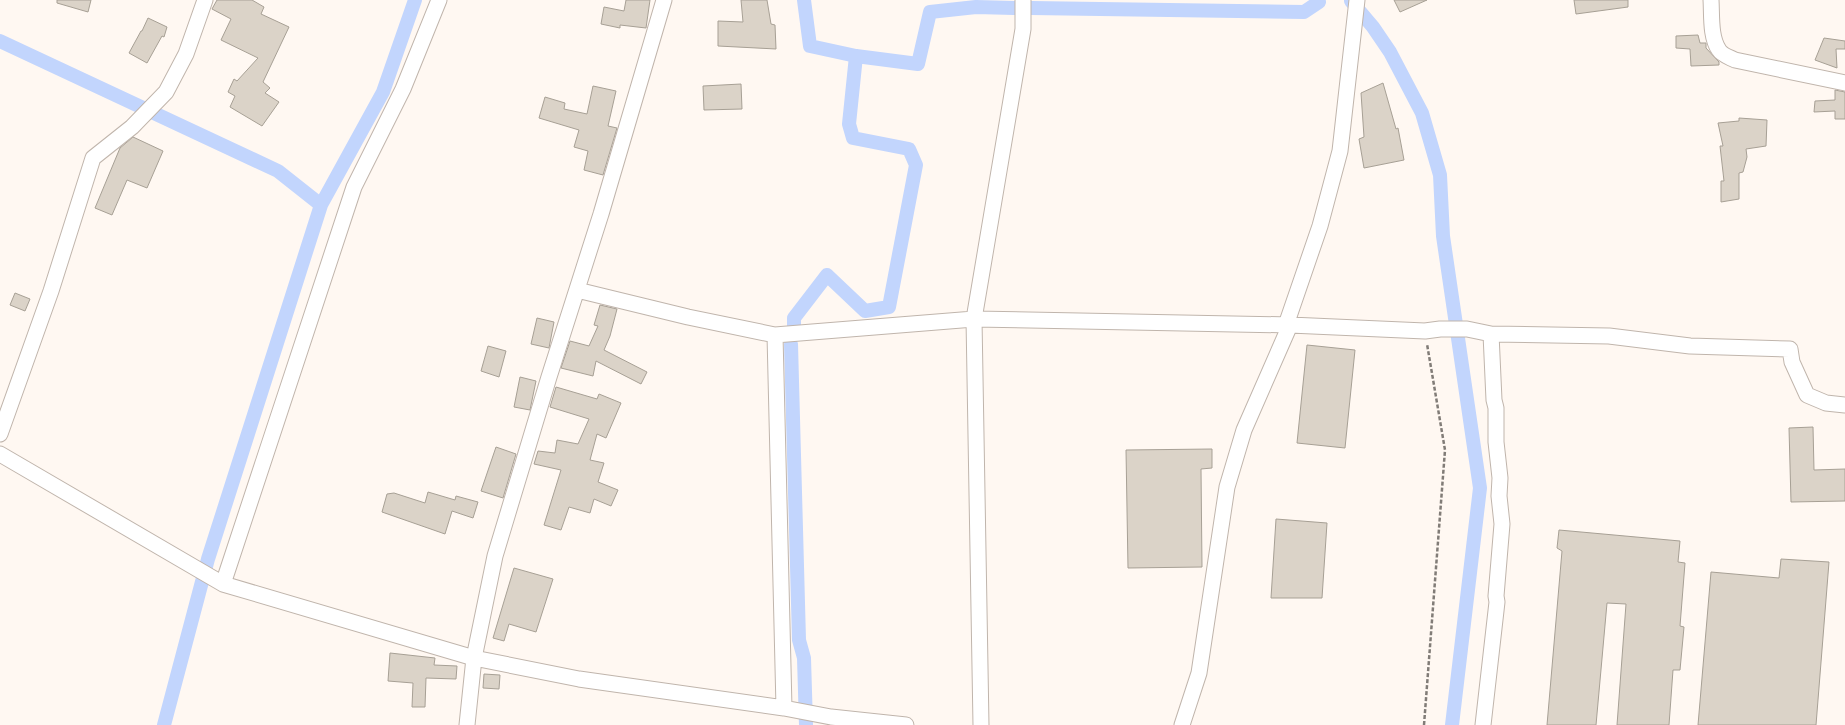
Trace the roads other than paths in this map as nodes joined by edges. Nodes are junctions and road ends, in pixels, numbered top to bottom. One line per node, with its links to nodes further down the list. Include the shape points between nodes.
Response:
1 (205, 0): 14 (street, via 186,54 166,92 132,127 93,158 51,291)
2 (438, 0): 16 (street, via 403,89 354,187)
3 (664, 0): 8 (street)
4 (1023, 0): 9 (street, via 1023,29)
5 (1357, 0): 10 (street, via 1340,151 1320,226)
6 (1711, 0): 7 (street, via 1715,40 1724,55 1735,60)
7 (1845, 83)
8 (577, 290): 12 (street); 17 (street, via 495,556)
9 (974, 319): 10 (street); 12 (street); 21 (street)
10 (1288, 325): 11 (street, via 1425,331 1467,329); 22 (street, via 1244,430 1227,487 1199,673)
11 (1491, 334): 13 (street, via 1609,336 1690,346 1790,349 1792,362 1807,395 1826,403); 23 (street, via 1502,524 1497,602)
12 (775, 335): 18 (street)
13 (1845, 405)
14 (0, 434)
15 (0, 454): 16 (street)
16 (219, 581): 17 (street)
17 (474, 658): 18 (street, via 579,679); 19 (street)
18 (790, 710): 20 (street)
19 (467, 725)
20 (906, 725)
21 (981, 725)
22 (1182, 725)
23 (1483, 725)

